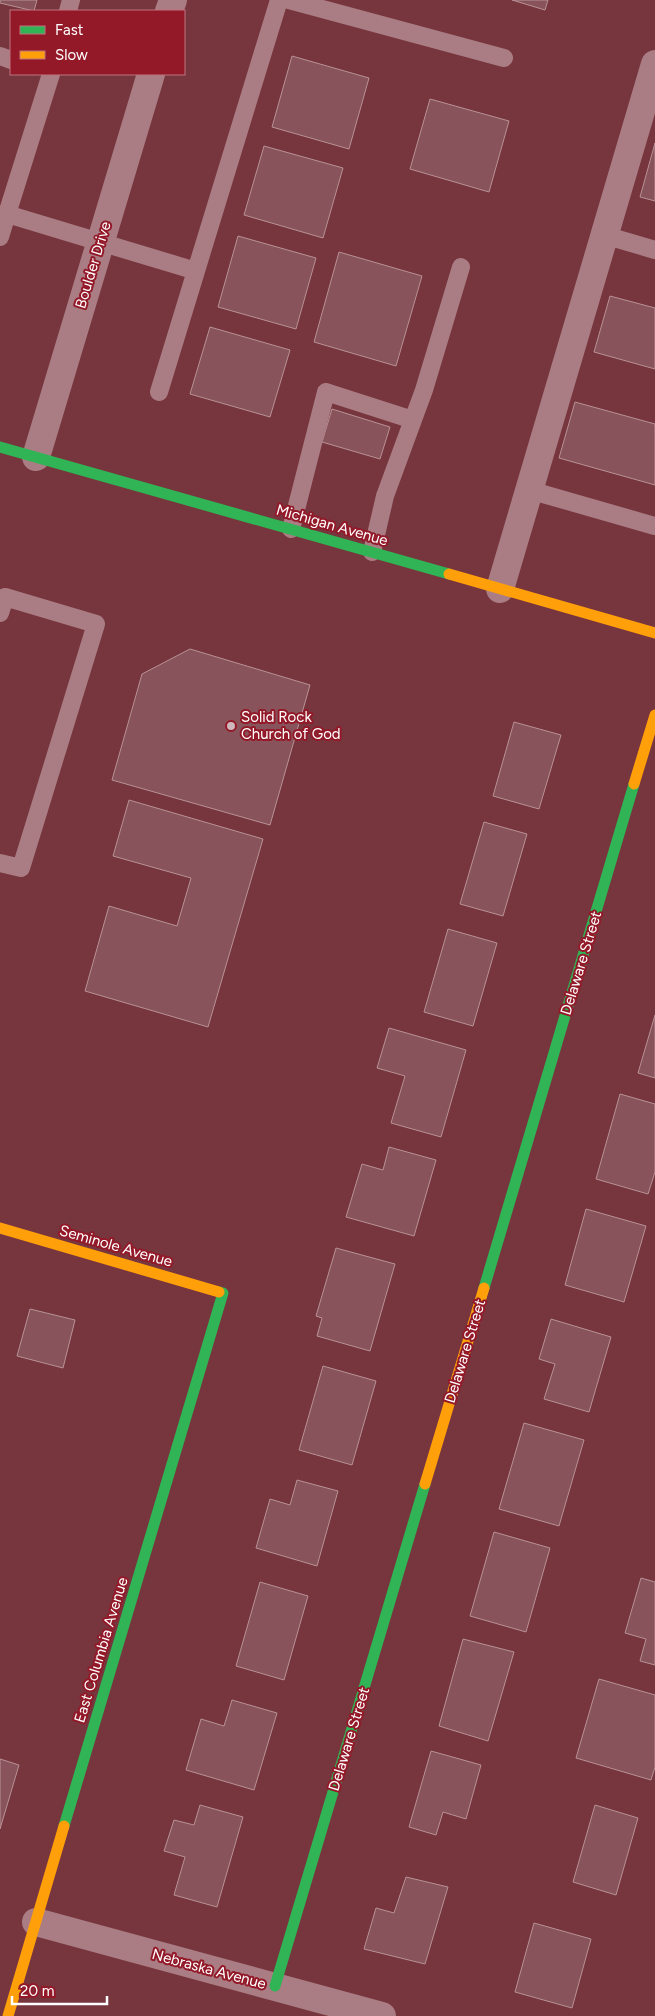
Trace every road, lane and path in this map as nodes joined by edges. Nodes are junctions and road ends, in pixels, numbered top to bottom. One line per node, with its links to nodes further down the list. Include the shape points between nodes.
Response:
1 (279, 0): 13 (lane)
2 (289, 0): 3 (lane)
3 (504, 58)
4 (655, 64): 8 (street)
5 (51, 75): 7 (lane)
6 (150, 75): 10 (street, Boulder Drive)
7 (7, 214): 9 (lane); 10 (lane)
8 (604, 235): 11 (lane); 18 (street)
9 (0, 237)
10 (100, 242): 13 (lane); 17 (street, Boulder Drive)
11 (655, 250)
12 (461, 267): 15 (lane)
13 (196, 271): 14 (lane)
14 (159, 392)
15 (413, 420): 20 (lane, via 326,392); 21 (lane, via 385,496)
16 (0, 447): 17 (street, Michigan Avenue)
17 (36, 457): 20 (street, Michigan Avenue)
18 (529, 490): 19 (lane); 22 (street)
19 (655, 526)
20 (291, 529): 21 (street, Michigan Avenue)
21 (372, 552): 22 (street, Michigan Avenue)
22 (500, 589): 24 (street, Michigan Avenue)
23 (0, 613): 26 (lane, via 4,597 96,624 21,868)
24 (655, 633)
25 (655, 715): 30 (street, Delaware Street)
26 (0, 863)
27 (0, 1228): 28 (street, Seminole Avenue)
28 (223, 1293): 29 (street, East Columbia Avenue)
29 (36, 1922): 30 (street, Nebraska Avenue); 32 (street, East Columbia Avenue)
30 (275, 1986): 31 (street, Nebraska Avenue)
31 (377, 2015)
32 (8, 2016)

